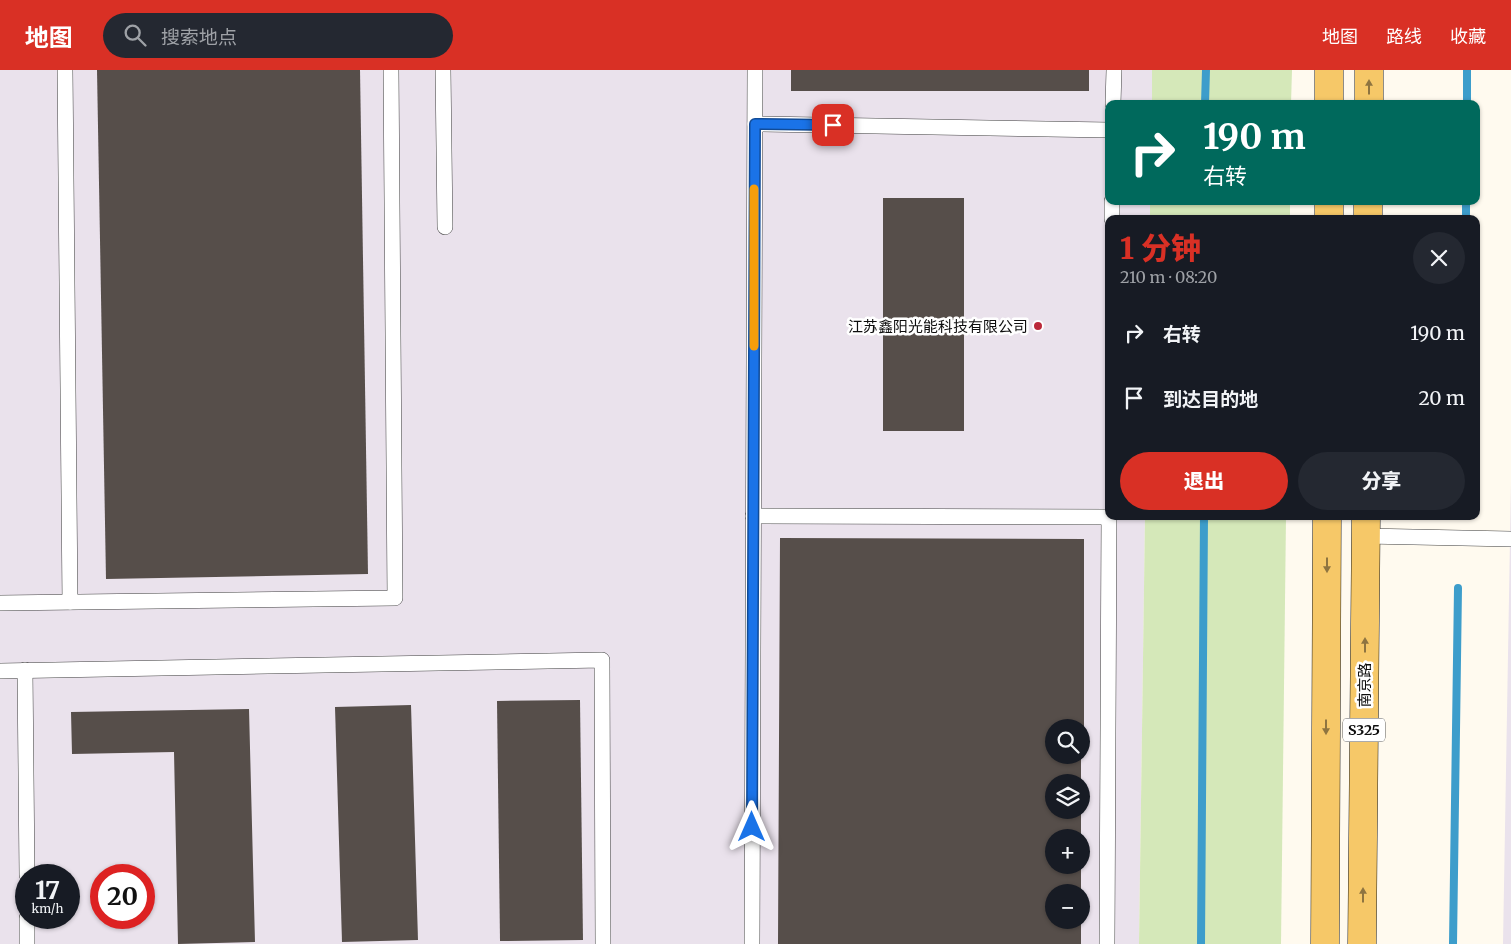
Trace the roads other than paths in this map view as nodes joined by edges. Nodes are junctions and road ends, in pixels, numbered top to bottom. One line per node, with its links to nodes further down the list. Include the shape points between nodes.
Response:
1 (65, 70): 20 (lane)
2 (391, 70): 20 (lane, via 395,598)
3 (443, 70): 13 (lane)
4 (755, 70): 11 (lane)
5 (1114, 70): 8 (lane)
6 (1329, 70): 9 (main road)
7 (1369, 70): 10 (main road, one-way to 7)
8 (1113, 100)
9 (1329, 100)
10 (1369, 100)
11 (755, 124): 12 (lane); 14 (lane)
12 (1105, 130)
13 (445, 227)
14 (753, 516): 15 (lane); 28 (lane)
15 (1105, 517)
16 (1109, 520): 29 (lane)
17 (1327, 520): 30 (main road, S325, one-way to 30)
18 (1365, 526): 19 (lane); 31 (main road, 南京路 / S325, one-way to 18)
19 (1511, 539)
20 (70, 602): 21 (lane)
21 (0, 603)
22 (25, 670): 23 (lane); 24 (lane); 27 (lane, via 602,660)
23 (0, 671)
24 (27, 864)
25 (27, 929): 26 (lane)
26 (27, 944)
27 (602, 944)
28 (752, 944)
29 (1107, 944)
30 (1325, 944)
31 (1362, 944)

